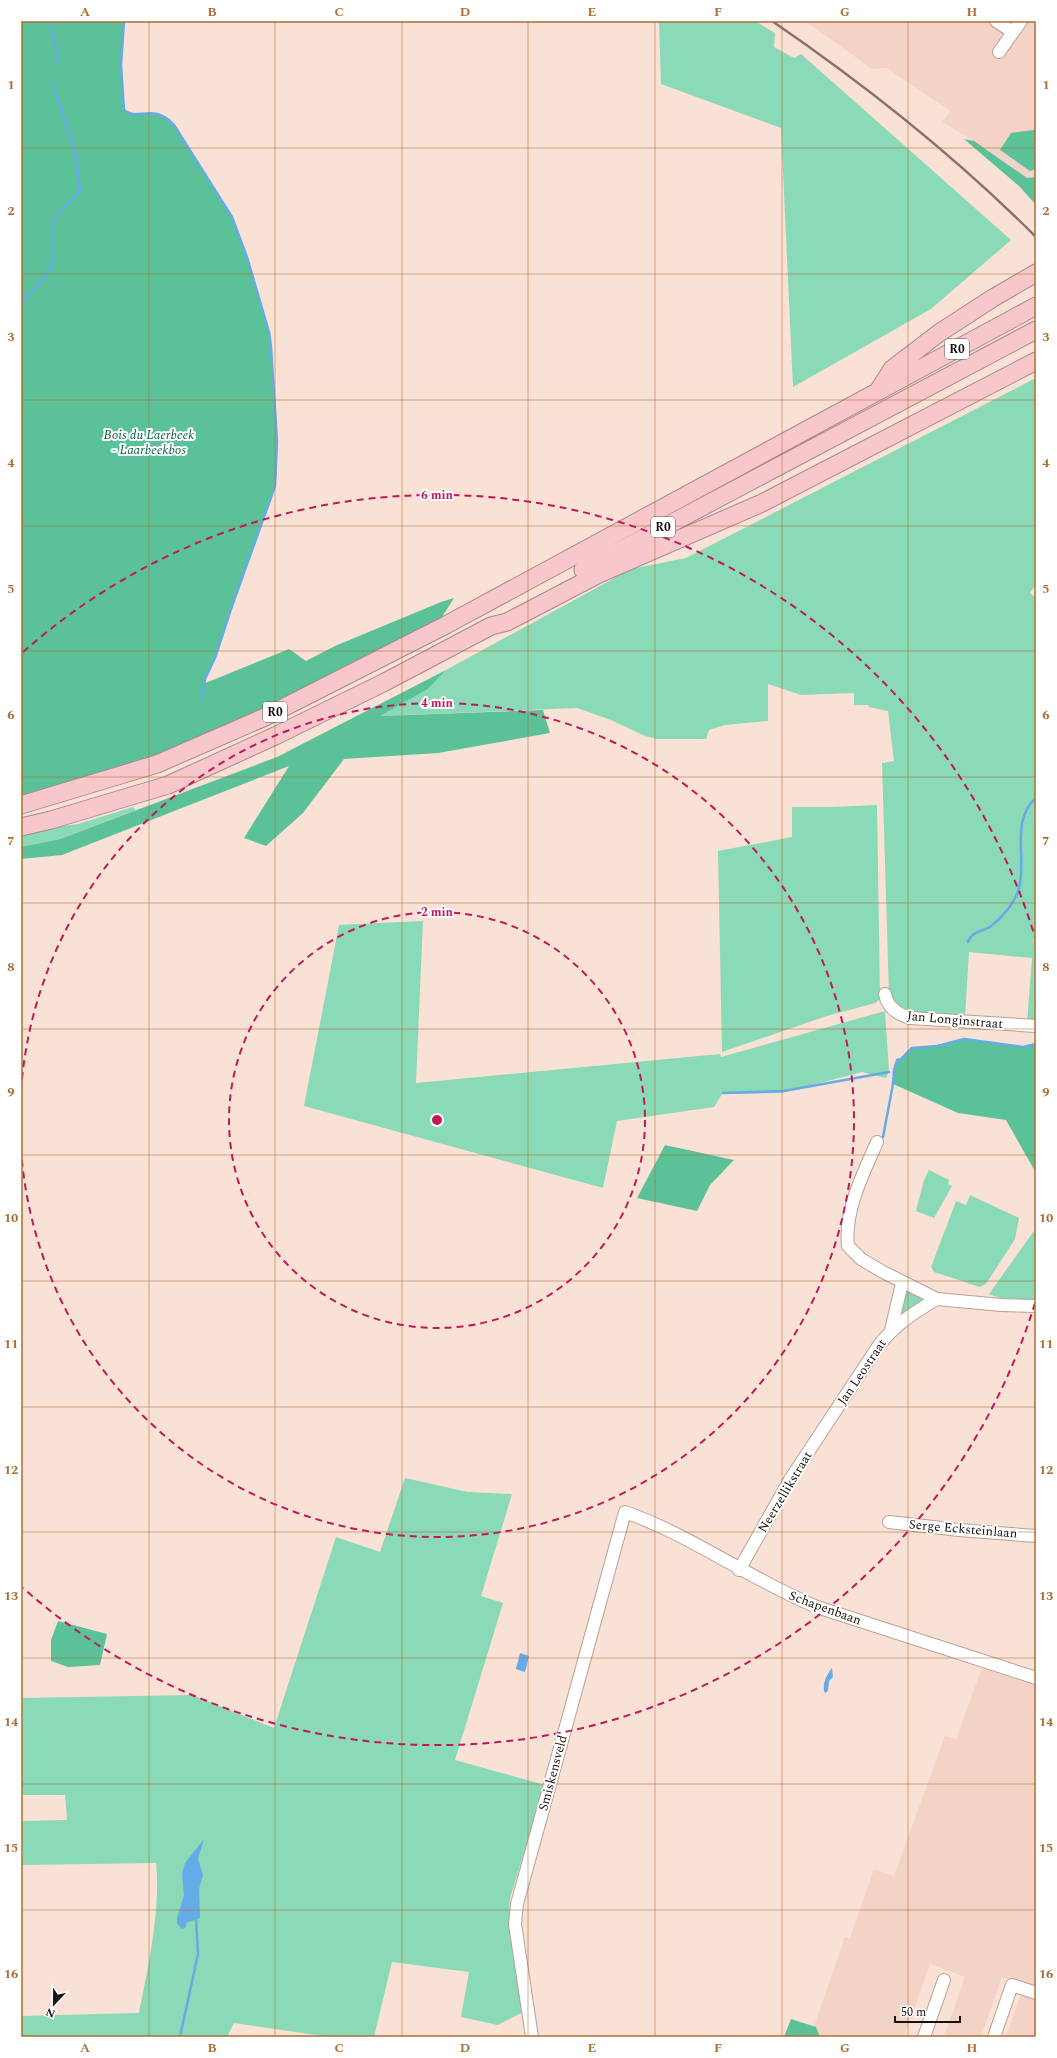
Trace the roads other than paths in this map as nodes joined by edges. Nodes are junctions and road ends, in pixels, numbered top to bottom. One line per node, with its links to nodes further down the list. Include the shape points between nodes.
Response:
1 (996, 21): 3 (street)
2 (1021, 21): 3 (street)
3 (1012, 32): 4 (street)
4 (999, 52)
5 (1036, 273): 9 (highway, via 939,333 892,368)
6 (1036, 306): 9 (highway, R0)
7 (1036, 330): 10 (highway, R0, via 503,614)
8 (1036, 361): 10 (highway, via 762,503 599,574 507,622)
9 (878, 392): 11 (highway, R0, via 453,621 265,717 157,764)
10 (491, 626): 12 (highway, R0, via 385,682 168,785)
11 (21, 805)
12 (21, 827)
13 (885, 994): 14 (street, Jan Longinstraat, via 892,1009 910,1018)
14 (1036, 1026)
15 (877, 1142): 16 (street, via 855,1193 846,1236 848,1246 861,1259)
16 (902, 1283): 17 (street); 19 (street, Jan Leostraat)
17 (937, 1299): 18 (street); 19 (street, Jan Leostraat)
18 (1036, 1306)
19 (891, 1330): 20 (street, Jan Leostraat)
20 (834, 1415): 24 (street, Neerzellikstraat, via 791,1478)
21 (625, 1512): 24 (street, Schapenbaan, via 680,1535); 28 (street, Smiskensveld, via 517,1904 515,1924)
22 (889, 1522): 23 (street, Serge Ecksteinlaan)
23 (1036, 1536)
24 (739, 1570): 25 (street, Schapenbaan, via 784,1594 817,1607)
25 (1036, 1678)
26 (944, 1980): 29 (street)
27 (1036, 1993): 30 (street, via 1012,1985)
28 (532, 2037)
29 (924, 2037)
30 (994, 2037)

